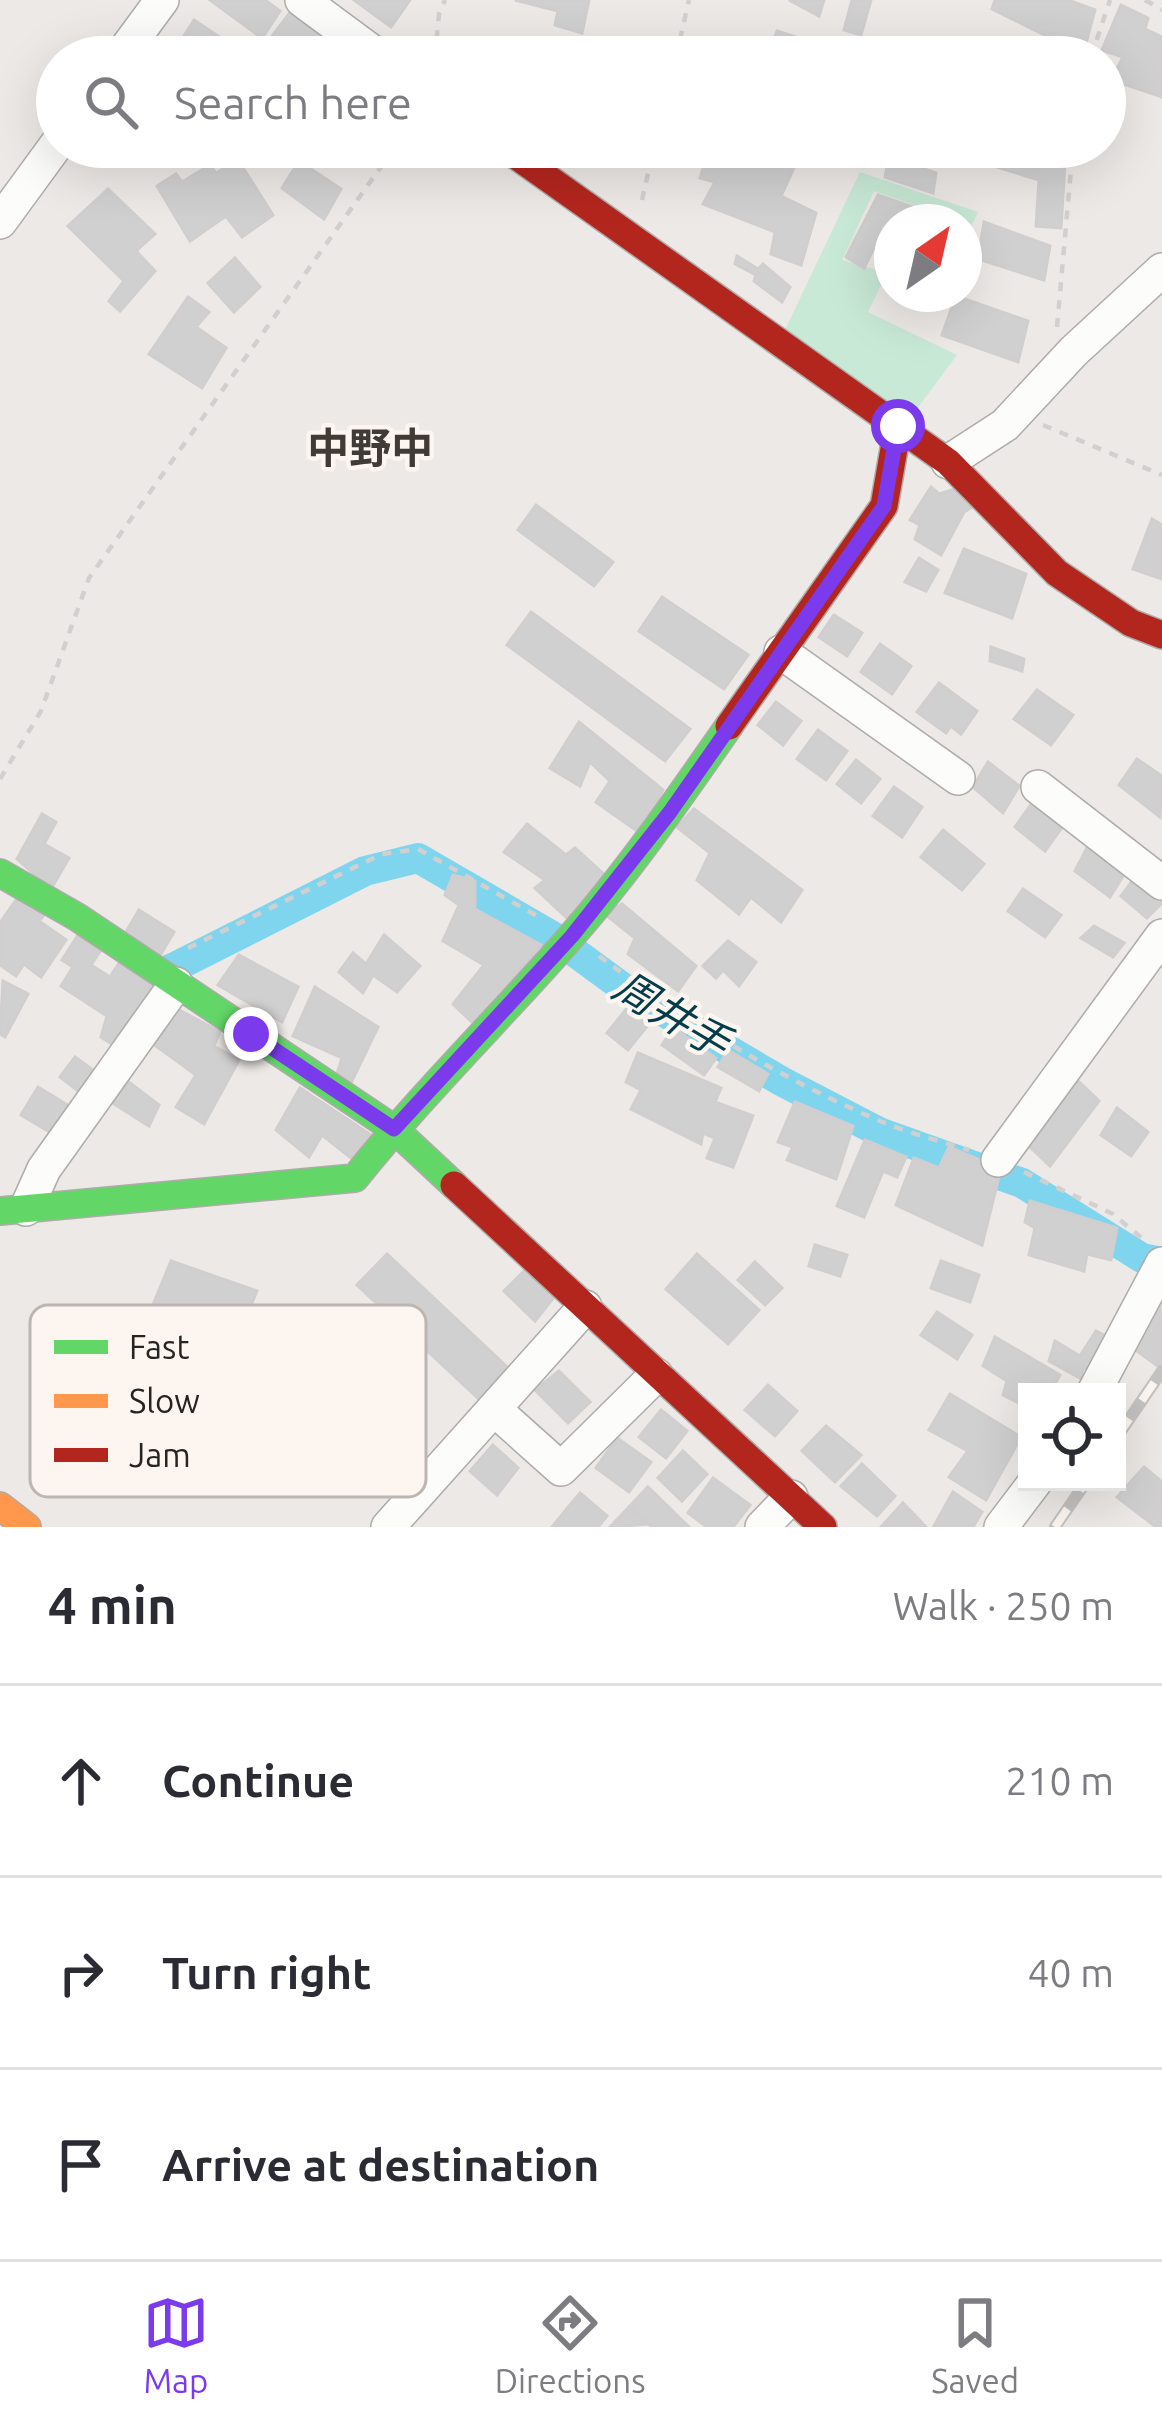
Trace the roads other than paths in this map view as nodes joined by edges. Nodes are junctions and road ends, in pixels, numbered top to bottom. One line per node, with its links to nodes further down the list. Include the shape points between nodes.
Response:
1 (162, 0): 3 (street)
2 (302, 0): 4 (street)
3 (135, 36)
4 (351, 36)
5 (39, 168): 7 (street)
6 (534, 168): 9 (main road)
7 (0, 222)
8 (1162, 270): 10 (street, via 1005,424)
9 (898, 426): 10 (main road); 12 (main road, via 884,506)
10 (948, 462): 11 (main road, via 1057,573)
11 (1162, 635)
12 (781, 652): 13 (street); 19 (main road, via 572,936)
13 (958, 778)
14 (1038, 787): 16 (street)
15 (0, 873): 18 (main road)
16 (1162, 883)
17 (1162, 936): 20 (street)
18 (163, 975): 19 (main road); 21 (street)
19 (394, 1129): 21 (main road, via 355,1178); 23 (main road)
20 (998, 1160)
21 (13, 1210)
22 (1154, 1253): 25 (street)
23 (585, 1307): 24 (main road); 26 (street)
24 (656, 1375): 26 (street, via 561,1469); 30 (main road)
25 (1098, 1383)
26 (494, 1409): 27 (street)
27 (426, 1485)
28 (1028, 1491): 36 (street)
29 (415, 1497): 33 (street)
30 (791, 1497): 34 (street); 35 (main road)
31 (0, 1506): 32 (main road)
32 (27, 1527)
33 (388, 1527)
34 (763, 1527)
35 (823, 1527)
36 (1001, 1527)

